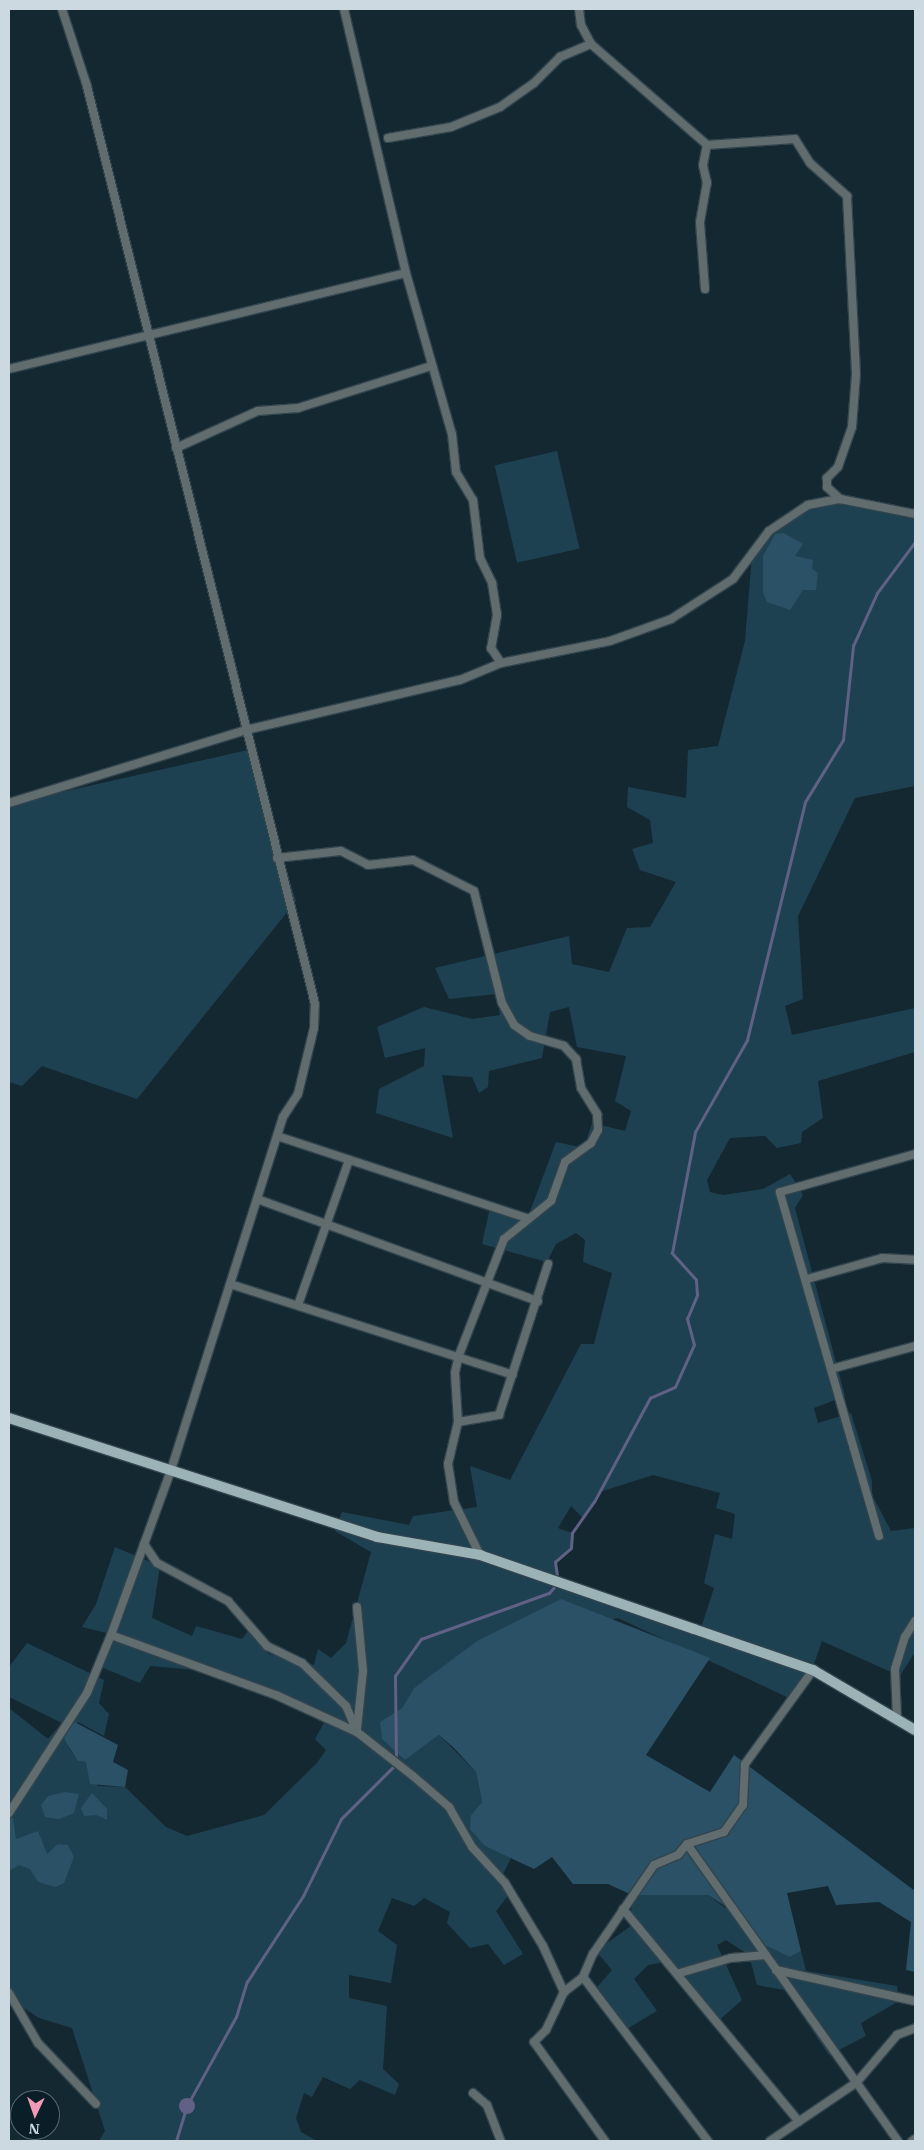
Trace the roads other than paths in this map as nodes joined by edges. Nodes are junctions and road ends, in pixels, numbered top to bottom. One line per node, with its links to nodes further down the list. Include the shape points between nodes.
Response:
1 (62, 9): 9 (street, via 87,86)
2 (344, 9): 7 (street)
3 (579, 9): 4 (street, via 581,25)
4 (591, 44): 5 (street, via 560,57 534,83 500,107 451,128); 6 (street)
5 (388, 138)
6 (707, 145): 8 (street, via 703,165 707,184 700,222); 13 (street, via 795,139 810,163 847,196 856,374 852,427 838,467 827,478 828,487)
7 (406, 273): 9 (street); 10 (street)
8 (705, 289)
9 (147, 337): 11 (street); 12 (street)
10 (431, 366): 12 (street, via 298,408 258,411); 15 (street, via 452,434 456,472 473,500 480,558 492,583 497,615 490,648)
11 (9, 369)
12 (176, 448): 16 (street)
13 (840, 499): 14 (street); 15 (street, via 808,505 769,531 733,579 672,619 610,641)
14 (915, 514)
15 (501, 663): 16 (street, via 460,680)
16 (246, 730): 17 (street); 18 (street)
17 (9, 803)
18 (277, 858): 19 (street, via 315,1004 314,1028 298,1094); 23 (street, via 341,852 368,865 413,860 474,891 502,1003 514,1025 530,1036 564,1046 576,1059 581,1088 597,1114 598,1130 591,1143 564,1162 552,1200)
19 (277, 1136): 21 (street); 22 (street)
20 (915, 1155): 27 (street, via 780,1192)
21 (349, 1160): 23 (street); 24 (street)
22 (257, 1199): 24 (street); 28 (street)
23 (529, 1219): 29 (street, via 504,1239 490,1281)
24 (326, 1225): 29 (street); 31 (street)
25 (915, 1260): 27 (street, via 882,1258)
26 (548, 1264): 30 (street)
27 (808, 1279): 34 (street)
28 (230, 1284): 31 (street); 38 (street)
29 (484, 1285): 30 (street); 33 (street)
30 (538, 1302): 35 (street)
31 (298, 1305): 33 (street)
32 (915, 1346): 34 (street)
33 (459, 1355): 35 (street); 37 (street, via 455,1373)
34 (831, 1368): 39 (street)
35 (512, 1374): 37 (street, via 499,1415)
36 (9, 1418): 38 (main road)
37 (458, 1422): 41 (street, via 449,1474 454,1502)
38 (171, 1470): 40 (street); 41 (main road, via 377,1537)
39 (879, 1536)
40 (144, 1544): 44 (street); 48 (street, via 157,1563 228,1601 267,1646 302,1663 346,1706)
41 (480, 1555): 45 (main road)
42 (357, 1607): 48 (street, via 363,1671)
43 (915, 1621): 46 (street, via 905,1637 895,1669)
44 (111, 1635): 48 (street, via 276,1695); 49 (street, via 87,1693)
45 (813, 1670): 46 (main road); 50 (street, via 745,1764 743,1805 724,1832)
46 (897, 1718): 47 (main road)
47 (915, 1730)
48 (357, 1732): 56 (street, via 449,1807 472,1847 505,1883 532,1925)
49 (9, 1813)
50 (687, 1844): 51 (street, via 678,1855 654,1865); 52 (street)
51 (623, 1910): 54 (street); 55 (street)
52 (766, 1955): 53 (street); 54 (street, via 731,1958)
53 (776, 1970): 58 (street); 60 (street)
54 (680, 1974): 63 (street)
55 (583, 1976): 56 (street); 67 (street)
56 (564, 1992): 66 (street, via 546,2030 534,2042)
57 (9, 1993): 62 (street, via 38,2042)
58 (915, 2001)
59 (915, 2028): 60 (street, via 897,2035)
60 (857, 2082): 63 (street); 69 (street)
61 (473, 2093): 65 (street, via 492,2114)
62 (96, 2104)
63 (799, 2122): 68 (street)
64 (915, 2139): 70 (street)
65 (501, 2141)
66 (605, 2141)
67 (708, 2141)
68 (770, 2141)
69 (898, 2141)
70 (912, 2141)

